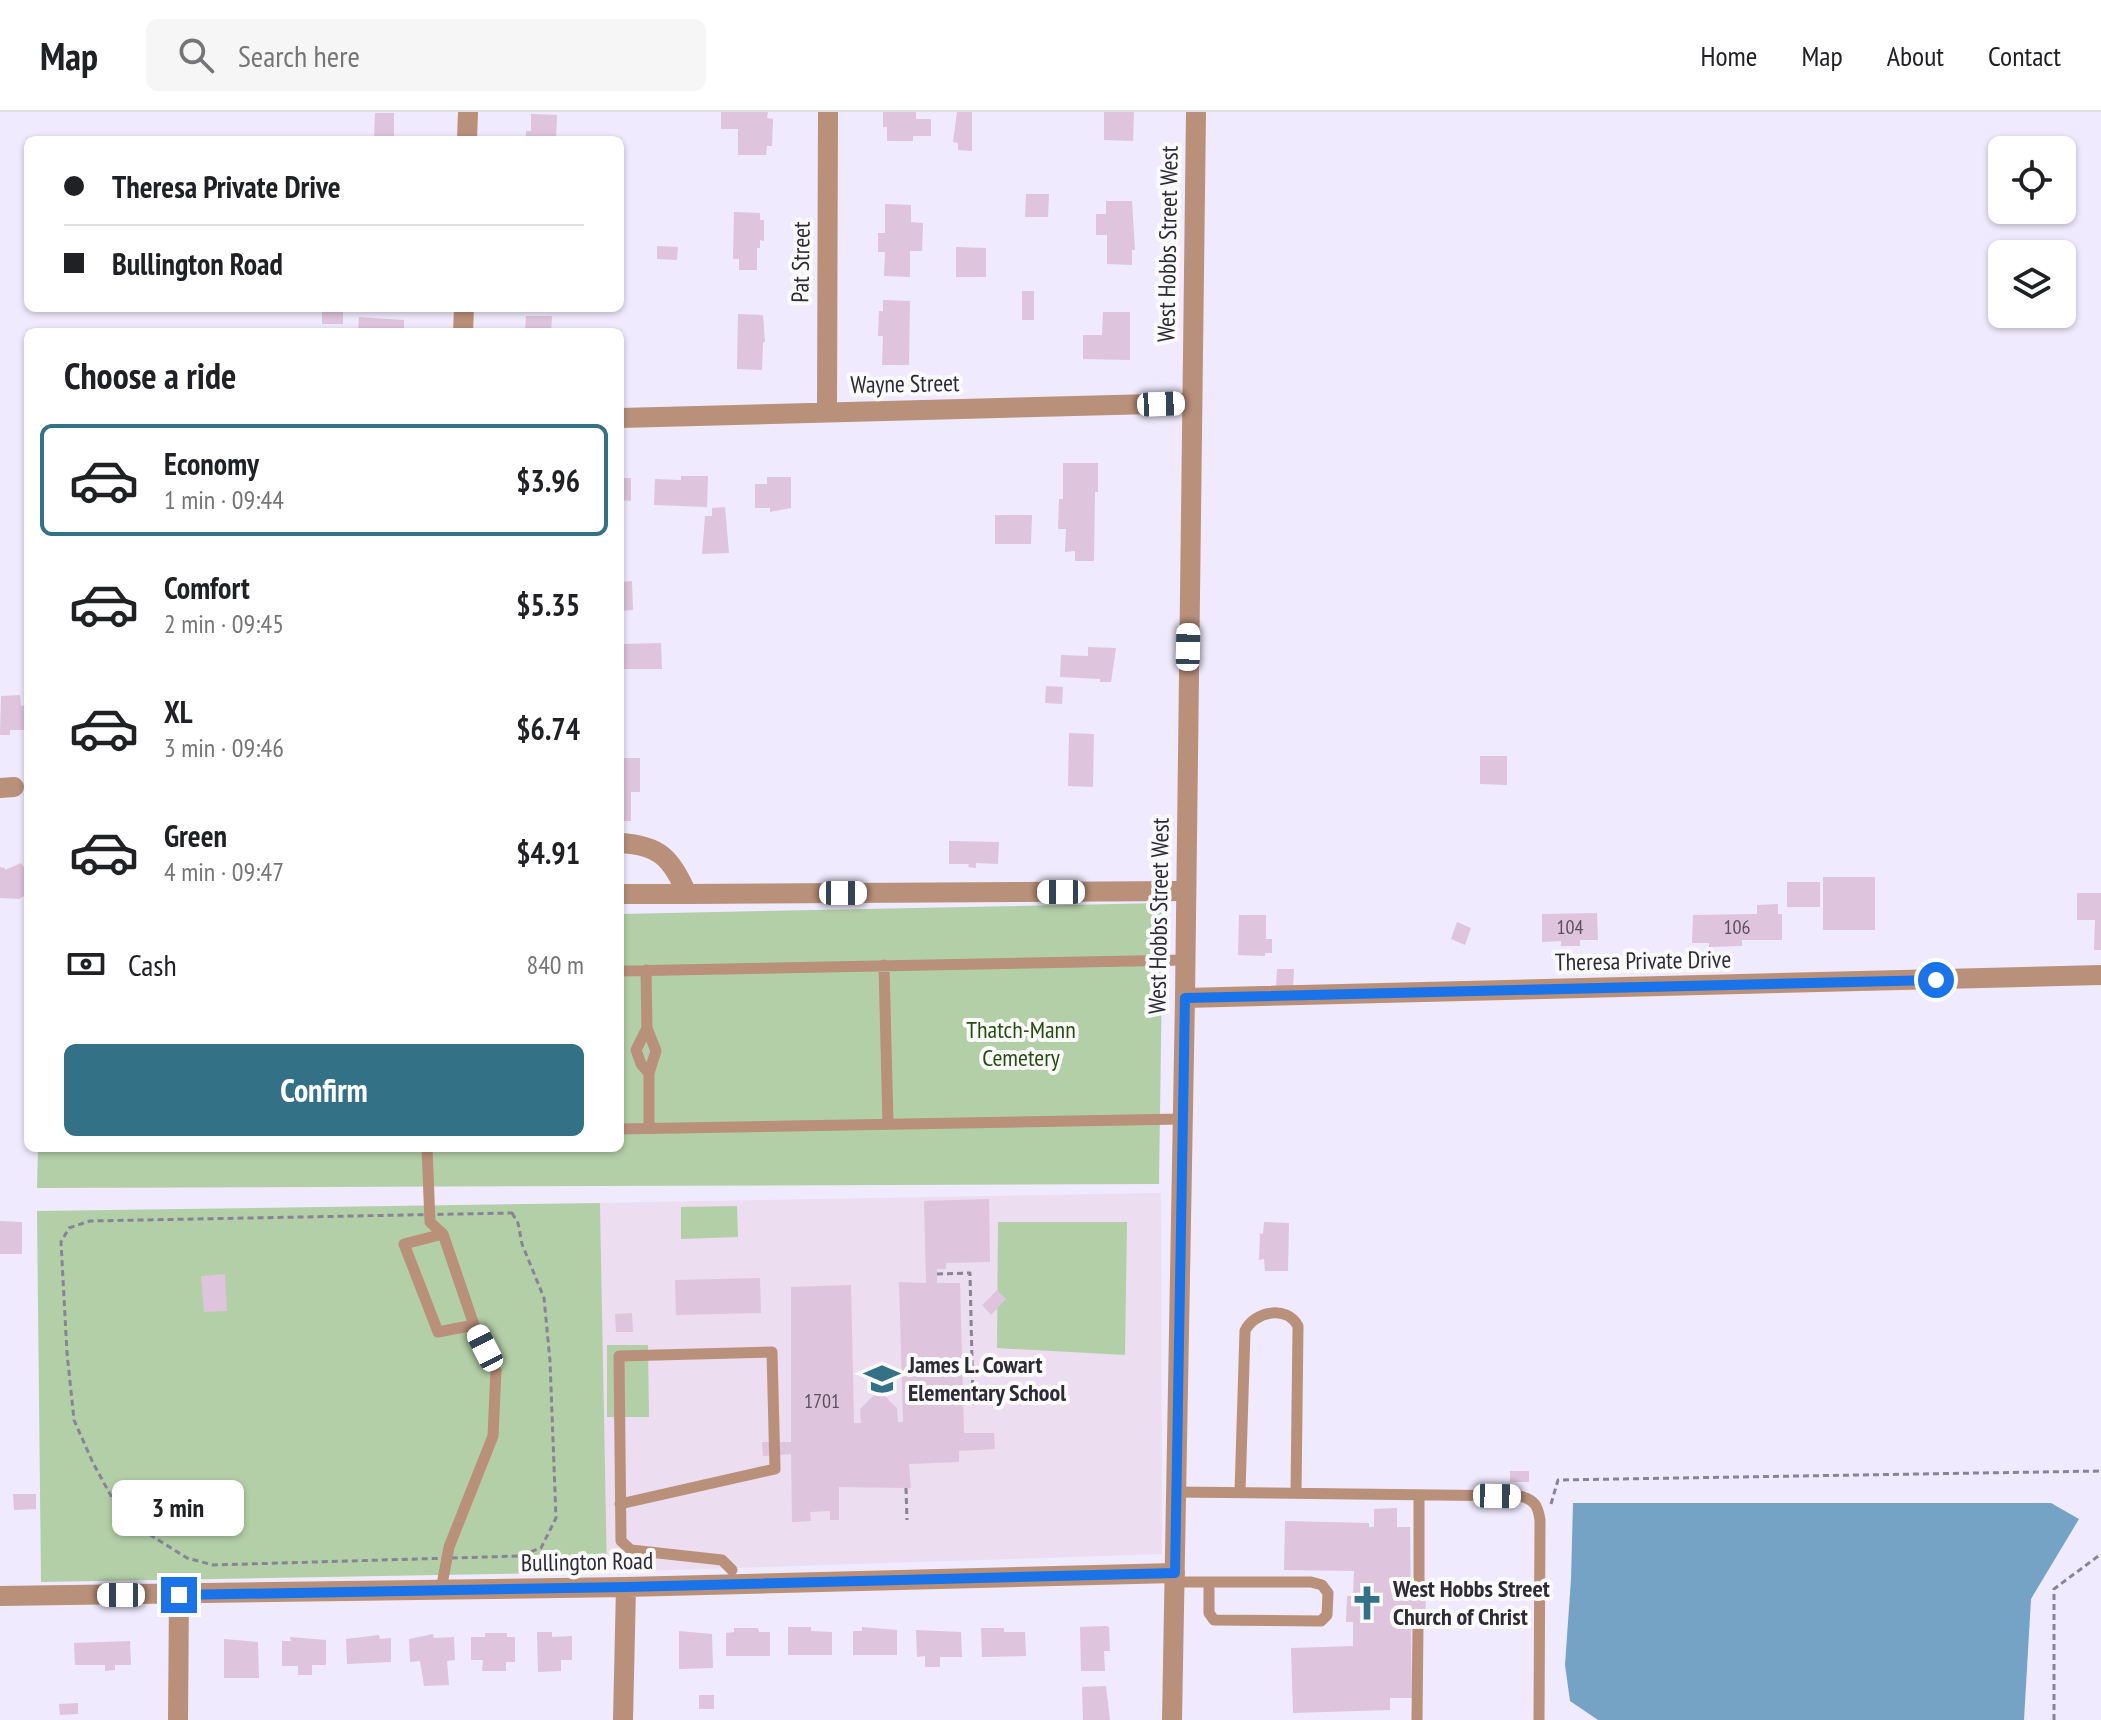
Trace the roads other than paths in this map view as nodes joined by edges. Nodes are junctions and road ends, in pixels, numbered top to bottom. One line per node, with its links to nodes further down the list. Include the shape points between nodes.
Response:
1 (468, 112): 4 (street)
2 (828, 112): 6 (street, Pat Street)
3 (1196, 112): 5 (street, West Hobbs Street West)
4 (467, 136)
5 (1192, 403): 6 (street, Wayne Street); 9 (street, West Hobbs Street West)
6 (827, 412): 7 (street, Wayne Street)
7 (624, 418)
8 (624, 843): 11 (street, via 659,852 676,867)
9 (1185, 891): 11 (street); 12 (street, West Hobbs Street West)
10 (624, 894): 11 (street)
11 (687, 894)
12 (1185, 960): 13 (lane); 17 (street, West Hobbs Street West)
13 (884, 965): 14 (lane); 21 (lane)
14 (646, 970): 15 (lane); 18 (lane)
15 (624, 971)
16 (2101, 975): 17 (street, Theresa Private Drive)
17 (1185, 998): 20 (street, West Hobbs Street West)
18 (647, 1028): 19 (lane, via 656,1051); 19 (lane, via 636,1050)
19 (649, 1073): 22 (lane)
20 (1182, 1119): 21 (lane); 27 (street, West Hobbs Street West)
21 (888, 1124): 22 (lane)
22 (649, 1128): 23 (lane)
23 (624, 1129)
24 (427, 1152): 25 (lane, via 430,1222)
25 (443, 1234): 26 (lane); 26 (lane, via 404,1244 438,1332)
26 (474, 1325): 36 (lane, via 496,1370 493,1436)
27 (1176, 1492): 28 (lane); 33 (street, West Hobbs Street West)
28 (1240, 1492): 29 (lane); 29 (lane, via 1245,1331 1258,1316 1276,1314 1294,1318 1298,1326)
29 (1296, 1493): 30 (lane)
30 (1419, 1495): 38 (lane); 45 (lane, via 1520,1496 1538,1507)
31 (620, 1504): 31 (lane, via 619,1356 772,1352 775,1469); 32 (lane, via 621,1541 631,1550 722,1560)
32 (732, 1570)
33 (1175, 1578): 34 (lane); 35 (street, Bullington Road); 43 (street, West Hobbs Street West)
34 (1209, 1582): 34 (lane, via 1322,1585 1328,1593 1327,1615 1321,1621 1214,1620 1209,1613)
35 (626, 1587): 36 (street, Bullington Road); 42 (street)
36 (441, 1590): 37 (street, Bullington Road)
37 (179, 1595): 39 (street, Bullington Road); 41 (street)
38 (1419, 1595)
39 (0, 1596)
40 (1418, 1626): 44 (lane)
41 (178, 1720)
42 (623, 1720)
43 (1172, 1720)
44 (1417, 1720)
45 (1539, 1720)

